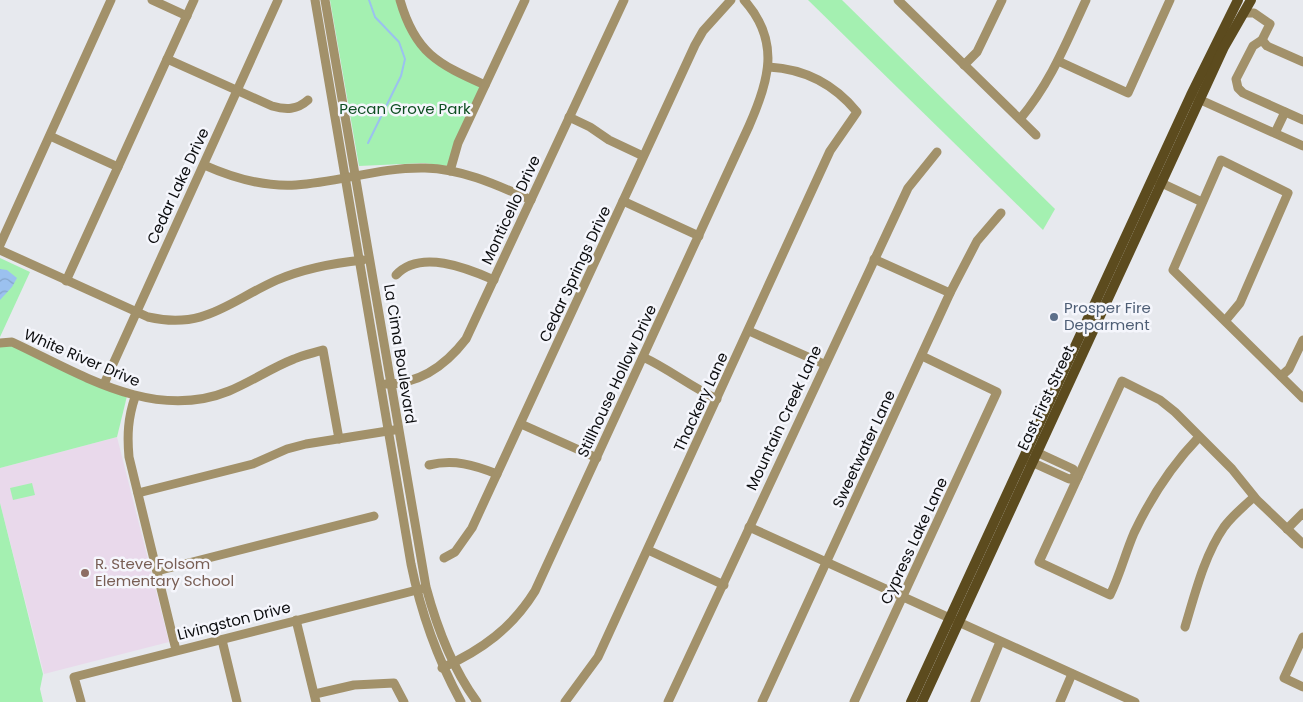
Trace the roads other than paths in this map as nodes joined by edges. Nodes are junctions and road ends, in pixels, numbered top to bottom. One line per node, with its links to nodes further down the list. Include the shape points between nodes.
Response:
1 (111, 0): 36 (street)
2 (152, 0): 19 (street)
3 (194, 0): 19 (street)
4 (278, 0): 27 (street, Cedar Lake Drive)
5 (315, 0): 44 (street, La Cima Boulevard)
6 (325, 0): 43 (street, La Cima Boulevard)
7 (400, 0): 26 (street, via 414,36 430,55 452,70)
8 (525, 0): 26 (street)
9 (624, 0): 31 (street, Monticello Drive)
10 (730, 0): 39 (street, Cedar Springs Drive, via 702,31)
11 (744, 0): 25 (street, via 766,41)
12 (898, 0): 24 (street)
13 (1002, 0): 24 (street, via 977,52)
14 (1086, 0): 22 (street)
15 (1170, 0): 22 (street, via 1128,93)
16 (1251, 0): 18 (main road, East First Street)
17 (1236, 4): 18 (main road); 28 (main road, East First Street)
18 (1247, 14): 20 (street, via 1254,14 1270,24); 28 (main road, East First Street)
19 (187, 16): 21 (street)
20 (1262, 40): 23 (street, via 1267,46); 30 (street, via 1253,46 1236,79 1238,88)
21 (168, 59): 27 (street); 41 (street)
22 (1058, 61): 32 (street, via 1040,95)
23 (1303, 62)
24 (964, 65): 32 (street)
25 (769, 67): 50 (street, Stillhouse Hollow Drive, via 760,100); 62 (street, Thackery Lane, via 794,70 815,78 837,91 857,112 830,151)
26 (485, 85): 42 (street, via 458,143)
27 (237, 91): 29 (street, via 281,109 300,107); 40 (street, Cedar Lake Drive)
28 (1195, 98): 34 (street); 45 (main road, East First Street)
29 (308, 100)
30 (1285, 112): 33 (street); 34 (street)
31 (569, 117): 39 (street); 46 (street, Monticello Drive)
32 (1020, 119): 35 (street)
33 (1303, 120)
34 (1276, 133): 37 (street)
35 (1036, 135)
36 (50, 136): 41 (street); 51 (street)
37 (1303, 146)
38 (938, 152): 54 (street, Mountain Creek Lane, via 908,188)
39 (643, 156): 47 (street, Cedar Springs Drive)
40 (204, 165): 44 (street, via 230,175 272,184 296,185); 60 (street, Cedar Lake Drive)
41 (118, 166): 58 (street)
42 (450, 171): 43 (street, via 409,168); 46 (street, via 484,180)
43 (356, 175): 44 (street); 53 (street, La Cima Boulevard)
44 (345, 178): 55 (street, La Cima Boulevard)
45 (1157, 181): 48 (street); 67 (main road, East First Street)
46 (531, 200): 57 (street, Monticello Drive)
47 (623, 201): 50 (street); 76 (street, Cedar Springs Drive)
48 (1202, 202): 61 (street, via 1173,270); 61 (street, via 1221,160 1288,192 1240,303)
49 (1001, 213): 59 (street, Sweetwater Lane, via 977,241)
50 (699, 236): 65 (street, Stillhouse Hollow Drive)
51 (0, 245)
52 (0, 250): 58 (street)
53 (371, 259): 55 (street); 72 (street, La Cima Boulevard)
54 (874, 259): 59 (street); 68 (street, Mountain Creek Lane)
55 (359, 261): 60 (street, via 320,267 278,280 201,319 165,321); 71 (street, La Cima Boulevard)
56 (396, 275): 57 (street, via 403,267 435,263 465,267)
57 (494, 280): 72 (street, Monticello Drive, via 466,339 457,350 434,371)
58 (66, 281): 60 (street)
59 (950, 293): 66 (street, Sweetwater Lane)
60 (136, 312): 70 (street, Cedar Lake Drive)
61 (1225, 321): 69 (street)
62 (749, 331): 68 (street); 75 (street, Thackery Lane)
63 (1303, 340): 69 (street, via 1289,369)
64 (0, 343): 70 (street, White River Drive, via 12,342)
65 (643, 356): 75 (street); 83 (street, Stillhouse Hollow Drive)
66 (922, 356): 98 (street, Sweetwater Lane); 103 (street, Cypress Lake Lane, via 997,392)
67 (1077, 356): 81 (main road, East First Street); 82 (main road, East First Street)
68 (824, 364): 93 (street, Mountain Creek Lane)
69 (1281, 376): 74 (street)
70 (104, 384): 73 (street, White River Drive)
71 (380, 384): 72 (street, Monticello Drive); 78 (street, La Cima Boulevard)
72 (391, 384): 77 (street, La Cima Boulevard)
73 (135, 397): 80 (street, White River Drive, via 176,401 210,397 228,392 294,359 323,350); 89 (street, via 127,433 128,457)
74 (1303, 398)
75 (717, 399): 96 (street, Thackery Lane)
76 (521, 424): 83 (street); 87 (street, Cedar Springs Drive)
77 (398, 429): 78 (street); 101 (street, La Cima Boulevard)
78 (388, 431): 80 (street); 102 (street, La Cima Boulevard)
79 (1199, 438): 88 (street, via 1160,400 1122,381); 88 (street, via 1170,470 1152,498 1110,595 1039,562); 90 (street)
80 (339, 439): 89 (street, via 306,444 253,464)
81 (1027, 448): 82 (street); 84 (main road, East First Street)
82 (1038, 453): 85 (main road, East First Street); 88 (street, via 1073,469)
83 (597, 458): 111 (street, Stillhouse Hollow Drive, via 536,592 523,612 485,646)
84 (1022, 458): 85 (street); 105 (main road, East First Street)
85 (1033, 463): 88 (street, via 1069,478); 105 (main road, East First Street)
86 (429, 465): 87 (street, via 454,462)
87 (497, 474): 97 (street, Cedar Springs Drive, via 465,539 455,552)
88 (1078, 477)
89 (138, 493): 99 (street)
90 (1254, 497): 94 (street); 106 (street, via 1225,526 1216,541)
91 (1303, 513): 94 (street)
92 (374, 516): 99 (street)
93 (749, 527): 98 (street); 100 (street, Mountain Creek Lane)
94 (1287, 529): 95 (street)
95 (1303, 544)
96 (648, 550): 100 (street); 121 (street, Thackery Lane, via 598,657)
97 (444, 558)
98 (826, 562): 103 (street); 123 (street, Sweetwater Lane)
99 (157, 571): 110 (street)
100 (724, 585): 122 (street, Mountain Creek Lane)
101 (426, 587): 102 (street, Livingston Drive); 111 (street, La Cima Boulevard)
102 (416, 590): 104 (street, Livingston Drive); 112 (street, La Cima Boulevard)
103 (903, 598): 105 (street); 124 (street, Cypress Lake Lane)
104 (296, 620): 108 (street, Livingston Drive); 115 (street)
105 (953, 621): 109 (street); 125 (main road, East First Street); 126 (main road, East First Street)
106 (1185, 627)
107 (1303, 637): 114 (street, via 1284,678)
108 (222, 640): 110 (street, Livingston Drive); 117 (street)
109 (1000, 642): 113 (street); 127 (street)
110 (176, 650): 116 (street, Livingston Drive, via 74,677)
111 (454, 663): 112 (street, Stillhouse Hollow Drive); 120 (street, La Cima Boulevard)
112 (442, 668): 119 (street, La Cima Boulevard)
113 (1072, 674): 128 (street); 129 (street)
114 (1303, 687)
115 (316, 698): 118 (street, via 357,684 394,683)
116 (80, 702)
117 (238, 702)
118 (404, 702)
119 (461, 702)
120 (477, 702)
121 (565, 702)
122 (668, 702)
123 (762, 702)
124 (854, 702)
125 (911, 702)
126 (922, 702)
127 (975, 702)
128 (1060, 702)
129 (1135, 702)

